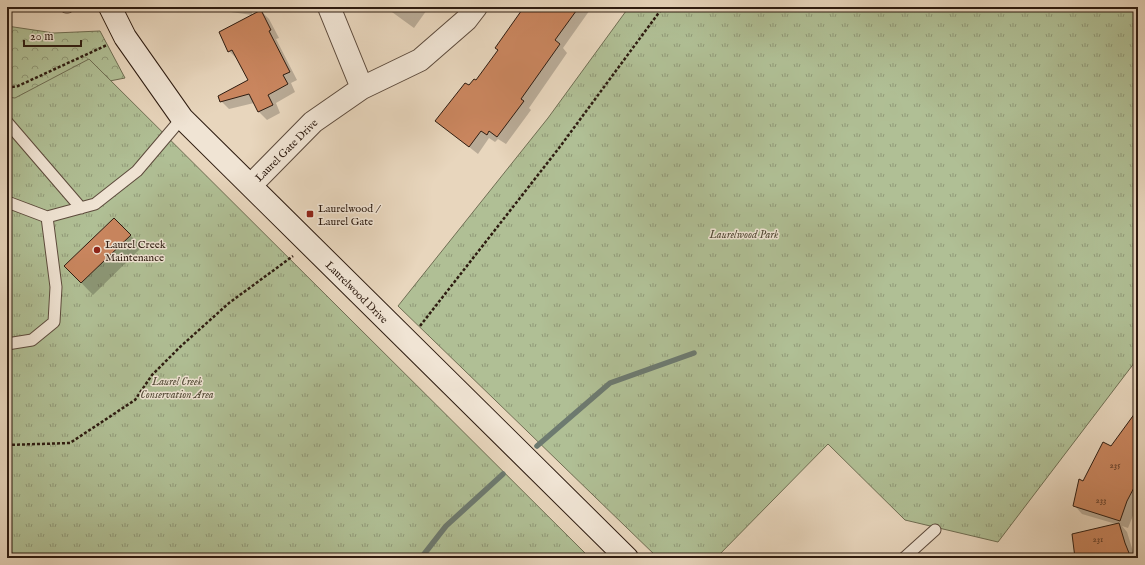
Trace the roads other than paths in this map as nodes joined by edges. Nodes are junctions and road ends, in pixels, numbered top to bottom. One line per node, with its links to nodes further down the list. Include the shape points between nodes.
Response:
1 (110, 7): 5 (street, Laurelwood Drive, via 124,37)
2 (329, 7): 4 (street)
3 (476, 7): 4 (street, Laurel Gate Drive, via 466,20 420,60)
4 (362, 88): 7 (street, Laurel Gate Drive, via 313,122)
5 (182, 118): 7 (street, Laurelwood Drive); 9 (lane, via 137,171 95,204)
6 (7, 122): 9 (lane)
7 (251, 185): 13 (street, Laurelwood Drive)
8 (7, 204): 10 (lane)
9 (81, 208): 10 (lane)
10 (47, 217): 11 (lane, via 56,287 54,322 32,340)
11 (7, 344)
12 (935, 530): 14 (lane)
13 (627, 558)
14 (904, 558)

